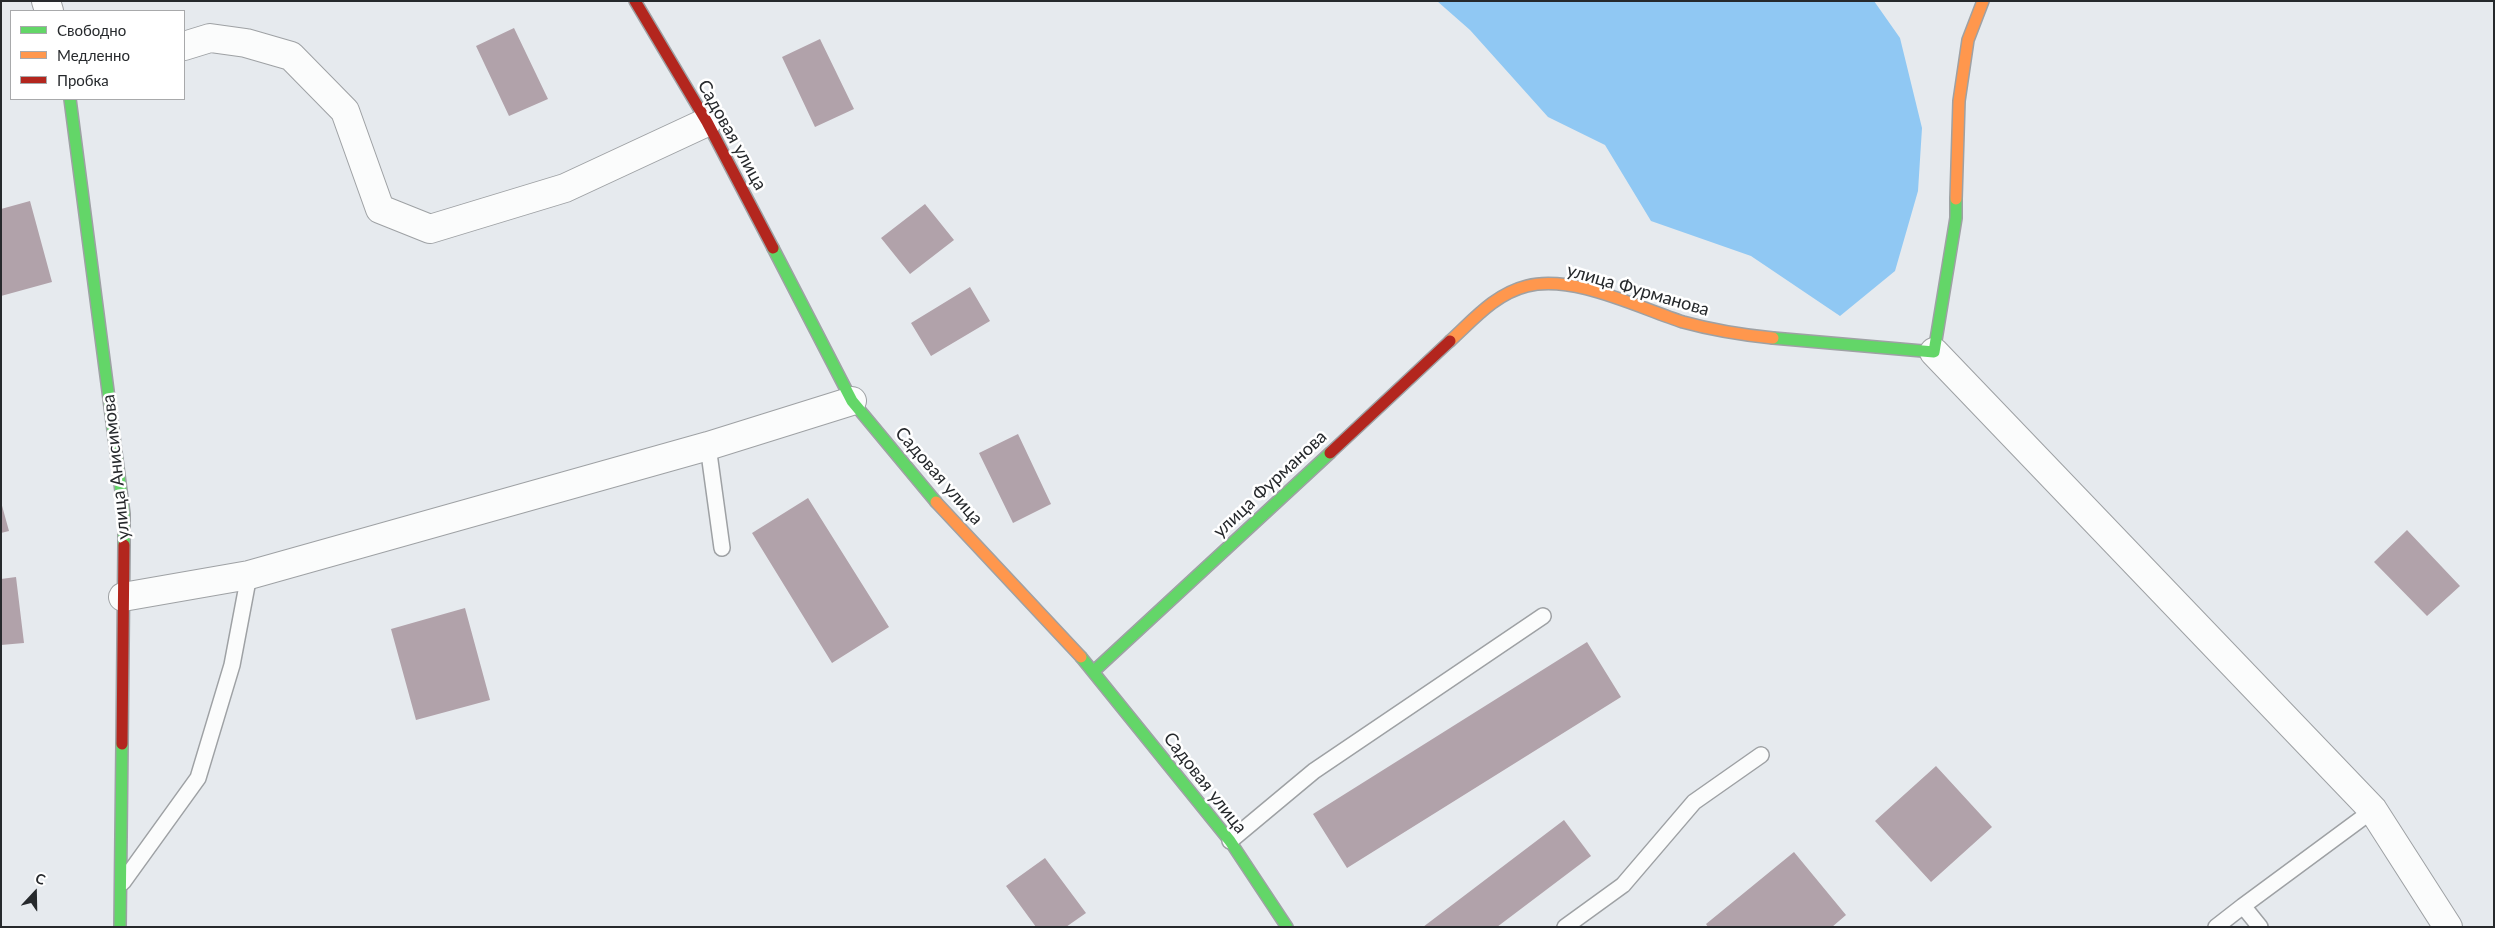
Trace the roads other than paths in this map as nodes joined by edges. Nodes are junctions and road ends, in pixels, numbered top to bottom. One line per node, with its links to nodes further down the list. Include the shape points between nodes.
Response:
1 (635, 1): 5 (street, Садовая улица)
2 (1983, 1): 6 (street, via 1968,40 1959,101 1956,218)
3 (185, 46): 5 (street, via 210,38 246,43 291,56 345,111 380,209 430,229 565,188)
4 (70, 100): 11 (street, улица Анисимова, via 124,514)
5 (707, 122): 7 (street, Садовая улица)
6 (1934, 352): 13 (street, улица Фурманова, via 1736,334 1692,324 1579,289 1548,284 1517,288 1492,302); 15 (street)
7 (852, 401): 8 (street); 13 (street, Садовая улица, via 932,497)
8 (708, 446): 9 (lane); 10 (street)
9 (722, 548)
10 (249, 575): 11 (street); 17 (lane, via 232,665 198,778)
11 (123, 597): 17 (street, улица Анисимова)
12 (1543, 616): 16 (lane, via 1314,771)
13 (1094, 671): 16 (street, Садовая улица)
14 (1761, 755): 21 (lane, via 1694,802 1623,885)
15 (2372, 810): 18 (lane); 24 (street)
16 (1230, 841): 20 (street, Садовая улица)
17 (120, 887): 19 (street, улица Анисимова)
18 (2243, 906): 22 (lane); 23 (lane)
19 (120, 927)
20 (1287, 927)
21 (1565, 927)
22 (2216, 927)
23 (2260, 927)
24 (2448, 927)

